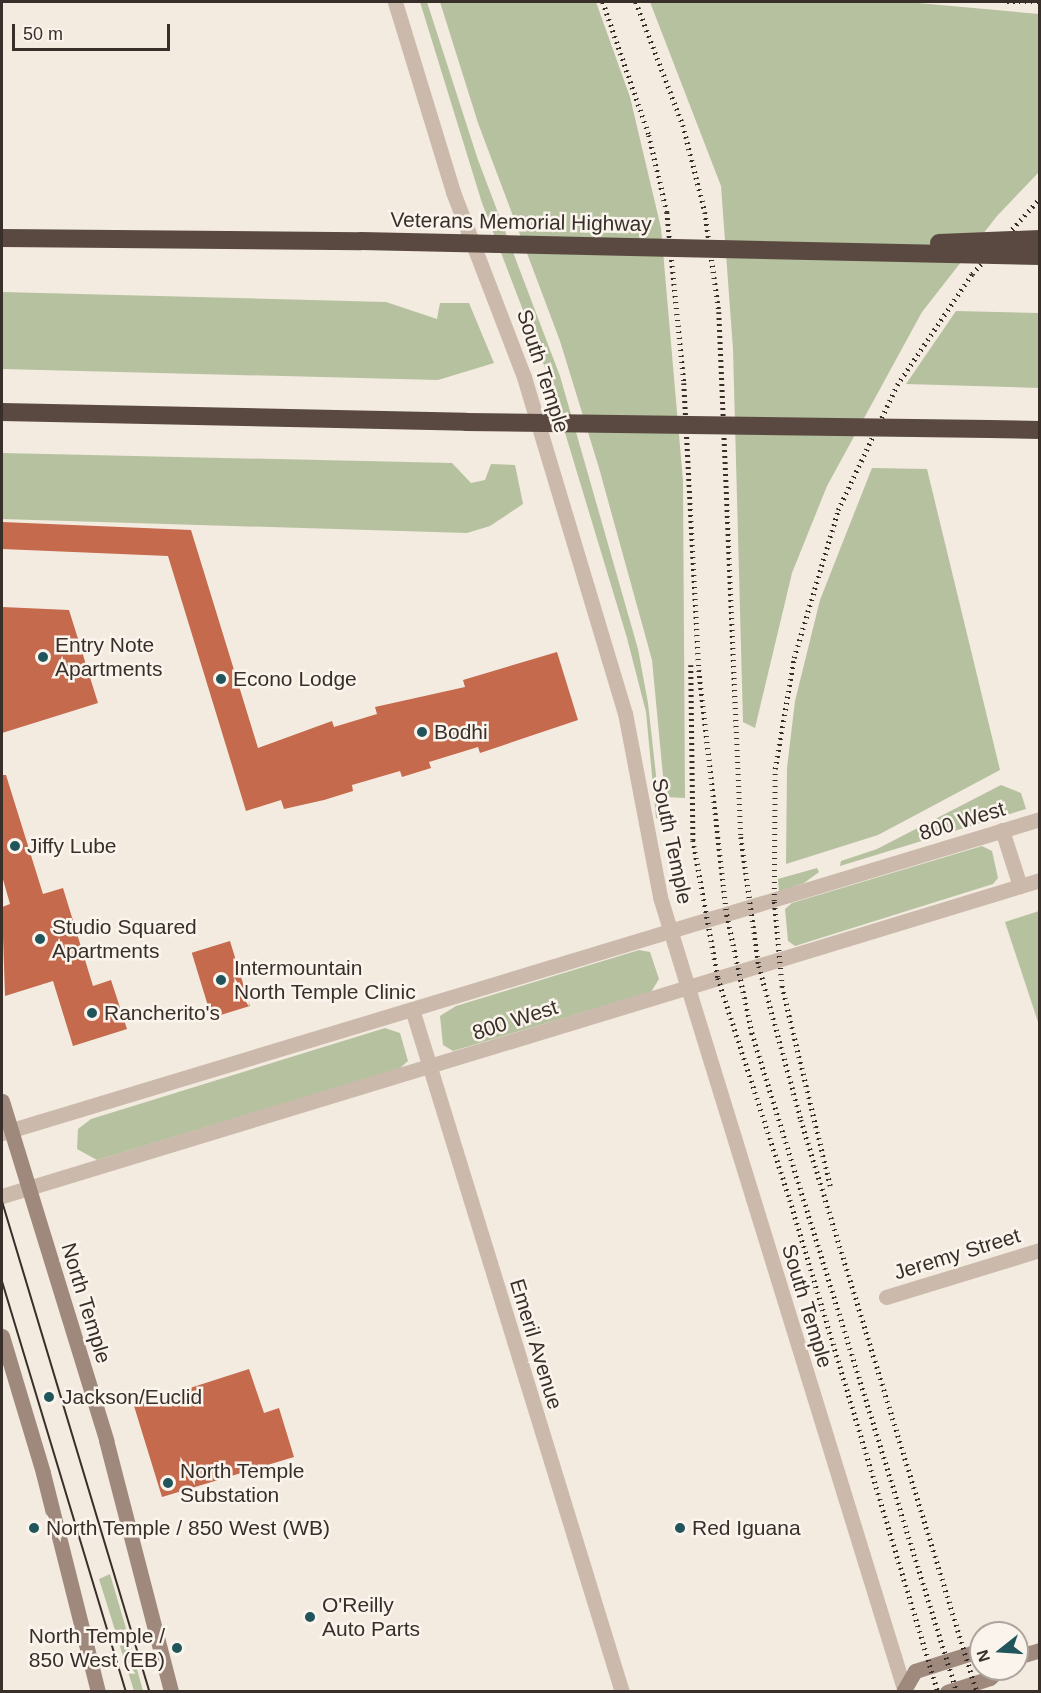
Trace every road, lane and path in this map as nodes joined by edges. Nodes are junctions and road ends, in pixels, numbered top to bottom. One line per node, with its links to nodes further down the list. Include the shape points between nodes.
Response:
1 (395, 2): 12 (street, South Temple, via 453,192 524,377 622,703 650,855)
2 (2, 238): 4 (highway, Veterans Memorial Highway, bridge)
3 (1040, 239): 4 (highway, bridge)
4 (782, 250): 5 (highway, Veterans Memorial Highway, bridge)
5 (1040, 256)
6 (2, 412): 7 (highway, bridge)
7 (1040, 430)
8 (1040, 819): 9 (street, 800 West)
9 (1002, 830): 11 (street); 12 (street, 800 West)
10 (1040, 880): 11 (street, 800 West)
11 (1020, 886): 13 (street, 800 West)
12 (672, 932): 13 (street, South Temple); 14 (street, 800 West)
13 (688, 986): 15 (street, 800 West); 25 (street, South Temple)
14 (412, 1008): 15 (street, Emeril Avenue); 17 (street, 800 West)
15 (430, 1068): 18 (street, 800 West); 28 (street, Emeril Avenue)
16 (2, 1101): 17 (main road, North Temple)
17 (6, 1132): 18 (main road, North Temple)
18 (29, 1189): 19 (street, 800 West); 27 (main road, North Temple, via 106,1440)
19 (2, 1196)
20 (1040, 1250): 21 (street, Jeremy Street)
21 (886, 1297)
22 (2, 1336): 26 (main road, via 43,1473)
23 (969, 1654): 25 (main road, via 915,1671)
24 (981, 1681): 29 (main road)
25 (904, 1691)
26 (98, 1692)
27 (171, 1692)
28 (622, 1692)
29 (947, 1692)

